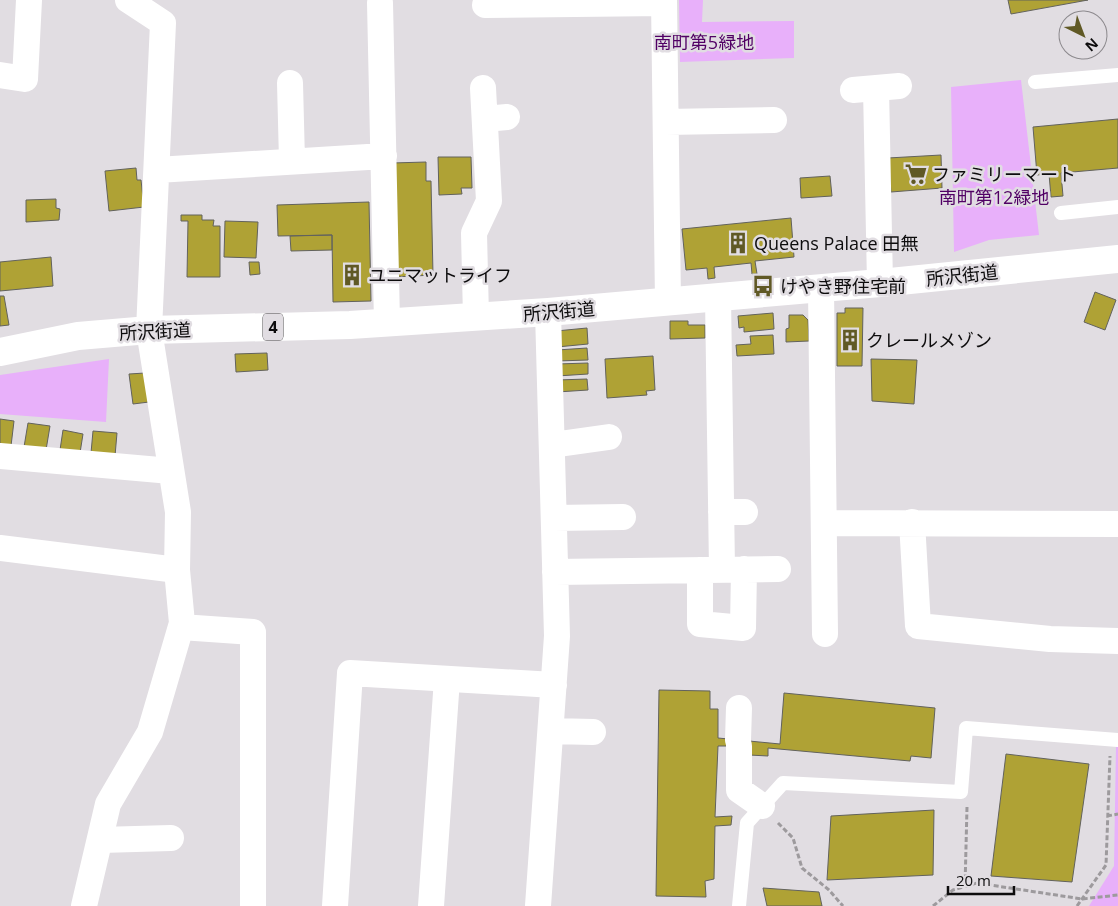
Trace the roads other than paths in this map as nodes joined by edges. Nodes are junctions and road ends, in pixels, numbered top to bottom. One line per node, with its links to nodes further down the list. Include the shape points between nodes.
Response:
1 (29, 0): 6 (street, via 25,79)
2 (128, 0): 16 (street, via 163,23)
3 (664, 2): 5 (street); 13 (street)
4 (380, 3): 14 (street)
5 (486, 6)
6 (0, 75)
7 (1118, 75): 8 (lane)
8 (1034, 82)
9 (290, 83): 15 (street)
10 (483, 88): 25 (street, via 496,118 489,201 474,233)
11 (876, 88): 20 (street)
12 (774, 120): 13 (street)
13 (666, 122): 23 (street)
14 (384, 156): 15 (street); 26 (street)
15 (292, 162): 16 (street)
16 (156, 170): 27 (street)
17 (1118, 207): 18 (lane)
18 (1062, 212)
19 (1118, 260): 20 (main road, 所沢街道 / 4)
20 (880, 283): 21 (main road, 所沢街道 / 4)
21 (821, 288): 22 (main road, 所沢街道 / 4); 36 (street)
22 (718, 297): 23 (main road, 所沢街道 / 4); 41 (street, via 733,512)
23 (668, 302): 24 (main road, 所沢街道 / 4)
24 (548, 312): 25 (main road, 所沢街道 / 4); 30 (street)
25 (476, 317): 26 (main road, 所沢街道 / 4)
26 (387, 322): 27 (main road, 所沢街道 / 4)
27 (150, 330): 28 (main road, 所沢街道 / 4, via 78,336); 32 (street)
28 (0, 352)
29 (609, 437): 30 (street)
30 (552, 445): 34 (street)
31 (0, 456): 32 (street)
32 (171, 471): 40 (street, via 178,512)
33 (623, 516): 34 (street)
34 (554, 518): 42 (street)
35 (912, 522): 36 (street); 37 (street); 45 (street, via 918,626 1050,639)
36 (824, 523): 44 (street)
37 (1118, 524)
38 (0, 548): 40 (street)
39 (778, 569): 41 (street)
40 (177, 570): 43 (street)
41 (722, 570): 42 (street)
42 (555, 572): 47 (street, via 557,636)
43 (181, 627): 54 (street, via 150,732 108,804); 56 (street, via 254,632)
44 (825, 634)
45 (1118, 641)
46 (447, 679): 47 (street); 57 (street, via 350,673); 58 (street)
47 (554, 685): 49 (street)
48 (738, 708): 52 (street, via 739,790)
49 (550, 731): 50 (street); 59 (street)
50 (593, 732)
51 (1114, 739): 52 (lane, via 966,728 961,792 783,783)
52 (762, 806): 60 (lane, via 747,823)
53 (171, 838): 54 (street)
54 (100, 840): 55 (street)
55 (84, 906)
56 (253, 906)
57 (335, 906)
58 (431, 906)
59 (538, 906)
60 (739, 906)

